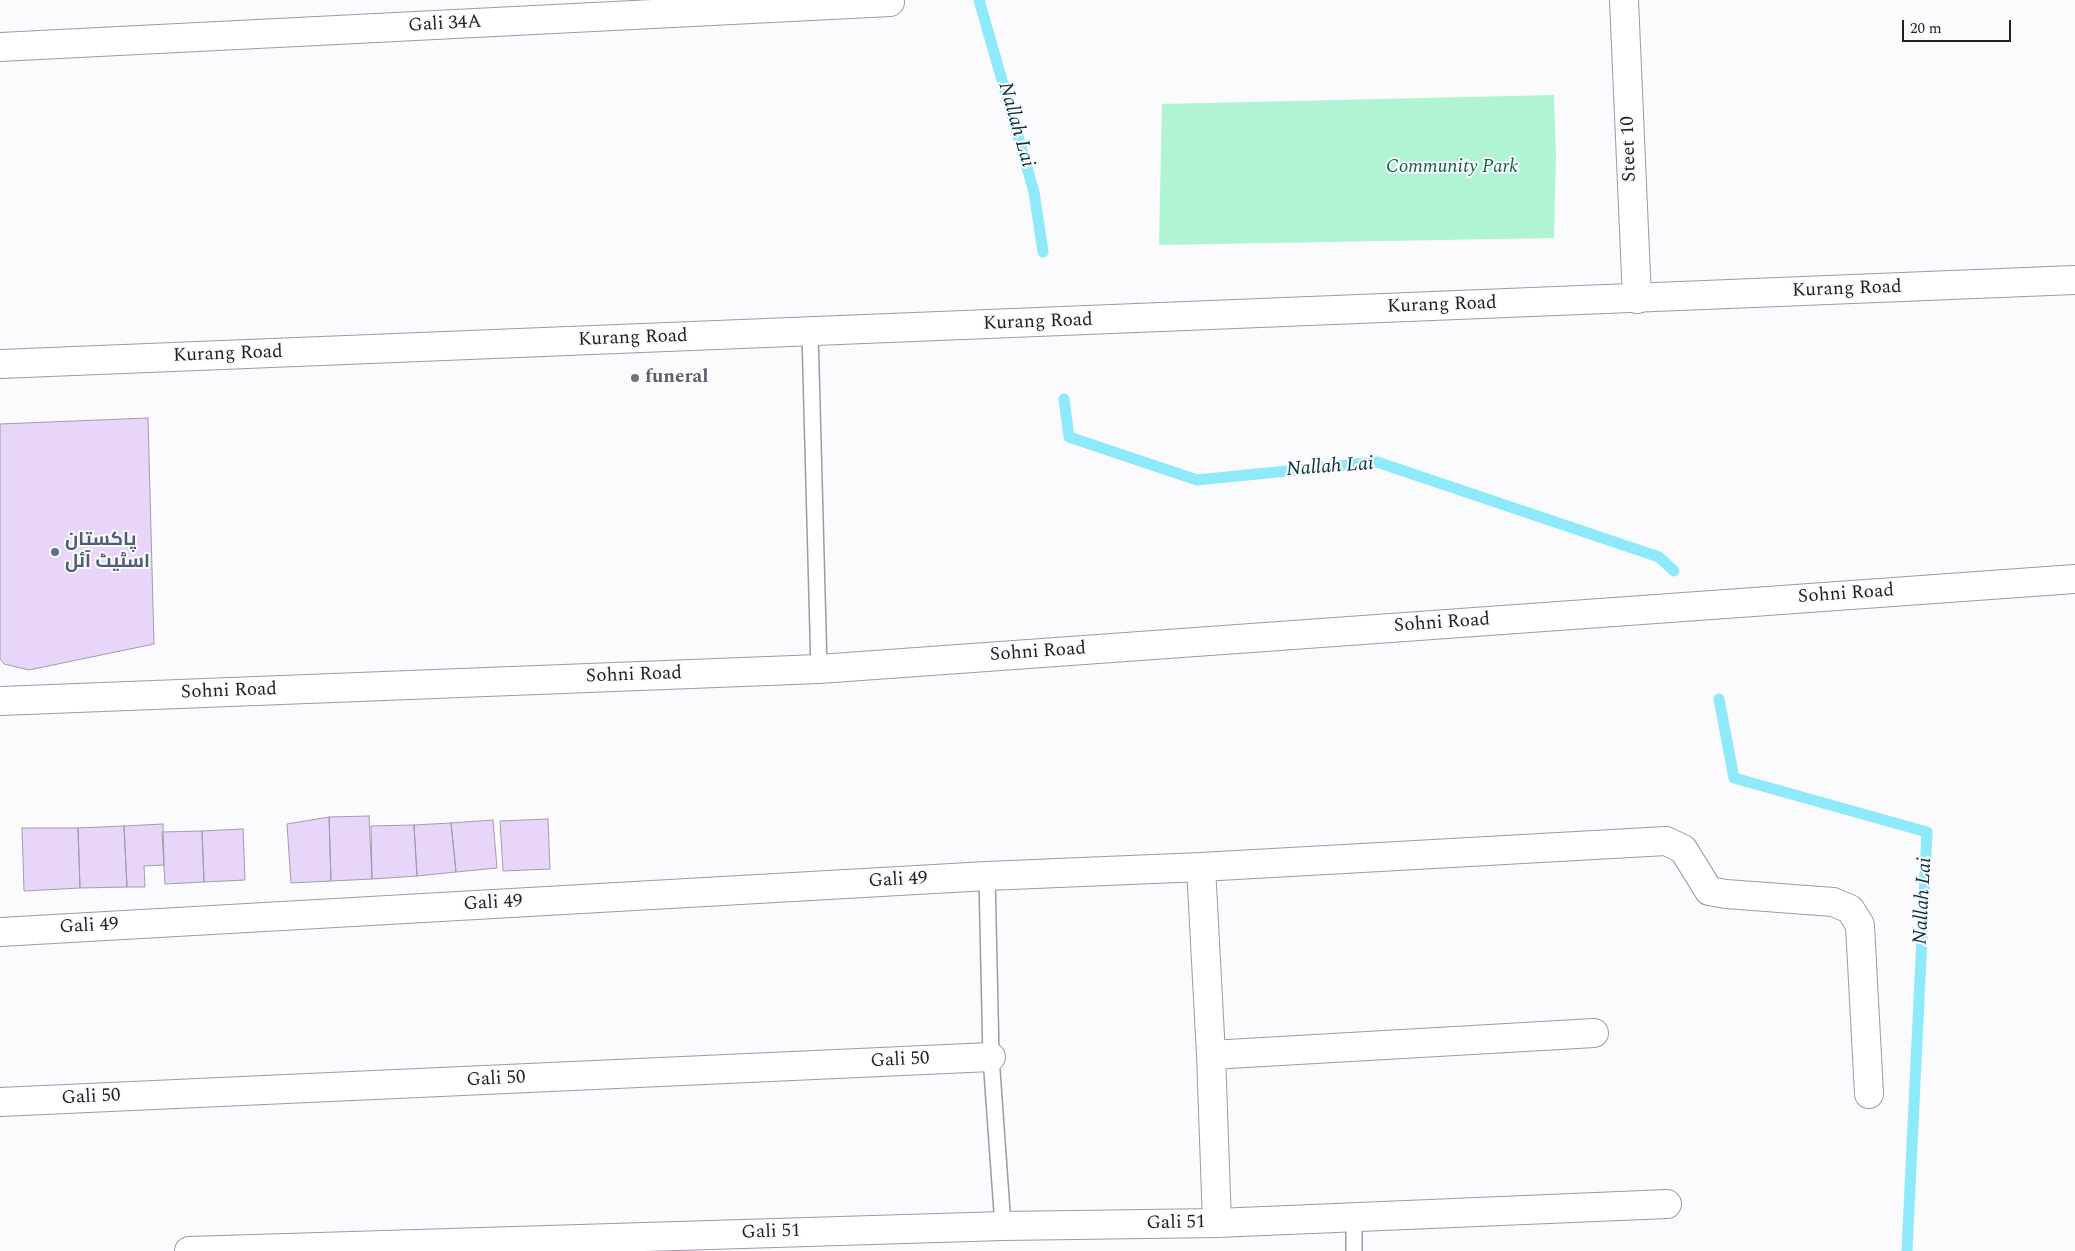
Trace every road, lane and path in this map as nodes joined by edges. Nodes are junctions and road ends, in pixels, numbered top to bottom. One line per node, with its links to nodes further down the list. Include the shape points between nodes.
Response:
1 (1624, 0): 5 (street, Steet 10)
2 (890, 2): 3 (street, Gali 34A)
3 (0, 47)
4 (2075, 280): 5 (street, Kurang Road)
5 (1637, 299): 6 (street, Kurang Road)
6 (810, 332): 7 (street, Kurang Road); 9 (lane)
7 (0, 364)
8 (2075, 579): 9 (street, Sohni Road)
9 (819, 669): 10 (street, Sohni Road)
10 (0, 700)
11 (1200, 867): 12 (street, Gali 49); 15 (street); 17 (street, Gali 49, via 1666,841 1683,849 1709,891 1833,902 1850,909 1860,925)
12 (987, 876): 13 (street, Gali 49); 16 (lane)
13 (0, 932)
14 (1594, 1033): 15 (street)
15 (1211, 1055): 21 (street)
16 (991, 1057): 18 (street, Gali 50); 22 (lane)
17 (1869, 1094)
18 (0, 1102)
19 (1667, 1204): 20 (street, Gali 51)
20 (1354, 1218): 21 (street, Gali 51); 24 (lane)
21 (1218, 1223): 22 (street, Gali 51)
22 (1003, 1226): 23 (street, Gali 51)
23 (189, 1251)
24 (1354, 1251)

